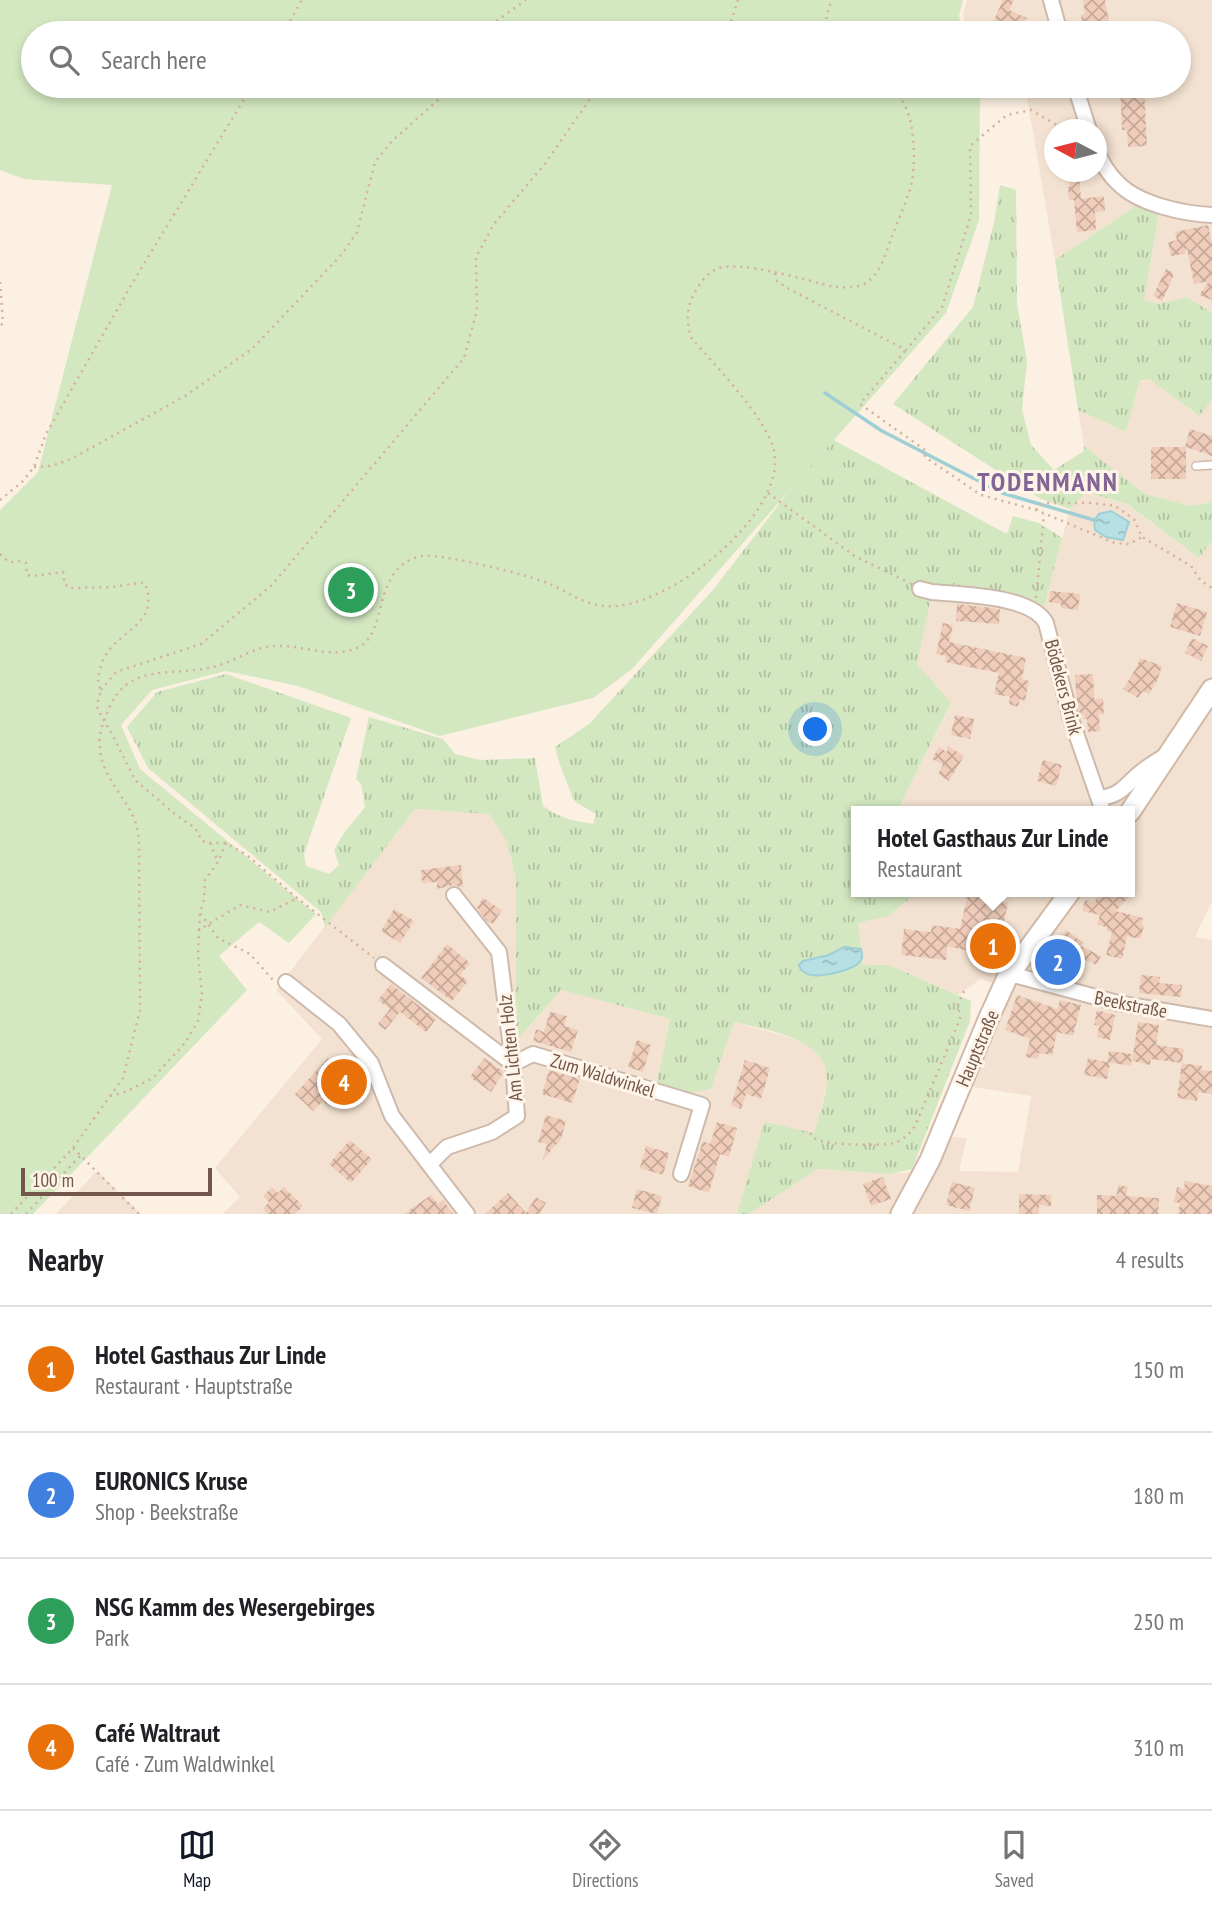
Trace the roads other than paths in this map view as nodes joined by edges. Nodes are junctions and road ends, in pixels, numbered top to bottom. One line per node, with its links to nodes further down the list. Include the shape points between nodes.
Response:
1 (1051, 0): 2 (street)
2 (1057, 21)
3 (1079, 98): 4 (street)
4 (1086, 119)
5 (1107, 170): 6 (street, via 1140,197 1168,208)
6 (1212, 215)
7 (1196, 466): 8 (lane)
8 (1212, 466)
9 (920, 589): 12 (street, Bödekers Brink, via 1007,601 1042,615)
10 (1212, 689): 11 (main road)
11 (1169, 754): 12 (street, Bödekers Brink); 13 (main road)
12 (1101, 805)
13 (1133, 806)
14 (454, 895): 20 (street, Am Lichten Holz, via 499,952)
15 (1066, 897): 17 (main road, Hauptstraße)
16 (383, 965): 20 (street)
17 (1010, 974): 19 (street, Beekstraße, via 1118,1003); 23 (main road, Hauptstraße)
18 (286, 982): 21 (street, via 339,1024 370,1063 392,1116)
19 (1212, 1018)
20 (513, 1064): 21 (street, Am Lichten Holz, via 517,1116 492,1132 447,1147); 22 (street, Zum Waldwinkel, via 533,1054 702,1105)
21 (430, 1164): 24 (street)
22 (681, 1174)
23 (905, 1213)
24 (467, 1214)

